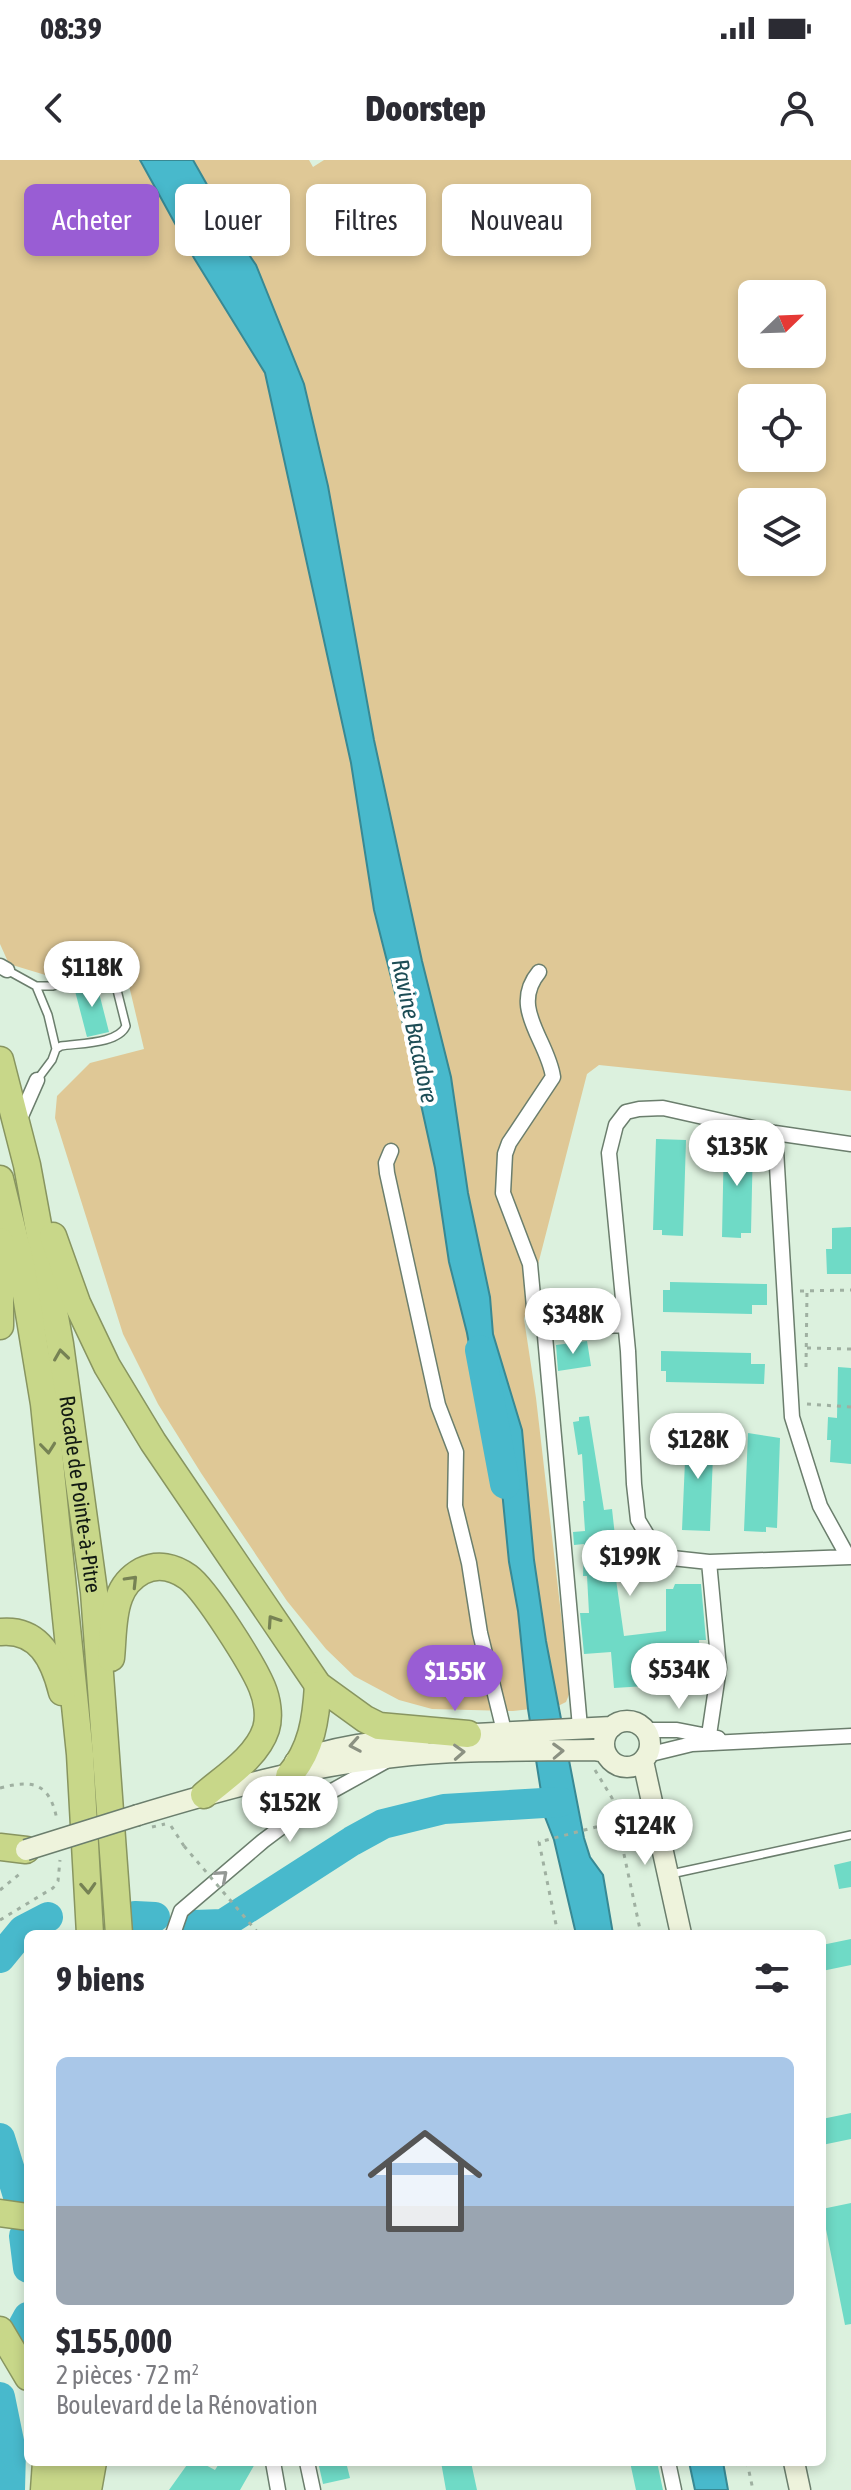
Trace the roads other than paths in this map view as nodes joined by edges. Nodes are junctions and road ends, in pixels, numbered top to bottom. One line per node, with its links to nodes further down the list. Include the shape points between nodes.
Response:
1 (4, 968): 3 (lane)
2 (539, 972): 14 (street, via 529,985 529,1014 553,1077 509,1143 503,1193 527,1255 534,1307)
3 (36, 986): 4 (lane); 4 (lane, via 113,974 126,1026 123,1033)
4 (56, 1049): 6 (lane)
5 (0, 1060): 7 (highway, Rocade de Pointe-à-Pitre)
6 (37, 1080): 7 (street)
7 (18, 1124): 11 (highway, Rocade de Pointe-à-Pitre)
8 (775, 1133): 9 (street); 15 (street, via 663,1108 626,1112 616,1125 609,1153); 17 (street, via 792,1417 820,1506)
9 (851, 1144)
10 (391, 1151): 23 (street, via 387,1173 438,1405 456,1452 455,1506 480,1633)
11 (27, 1165): 20 (highway, one-way to 11, via 161,1455 107,1366 77,1303); 32 (highway, Rocade de Pointe-à-Pitre, one-way to 11, via 92,1577 60,1344)
12 (0, 1179): 28 (highway, Rocade de Pointe-à-Pitre, one-way to 28, via 21,1265 44,1404)
13 (0, 1241): 16 (highway)
14 (544, 1325): 15 (street); 21 (street)
15 (625, 1325): 18 (street, via 638,1520 653,1545 672,1558)
16 (0, 1326)
17 (849, 1557): 18 (street)
18 (709, 1562): 25 (street, via 719,1668)
19 (0, 1632): 28 (highway, via 33,1640 51,1658 68,1731)
20 (318, 1685): 24 (highway, via 379,1726); 33 (highway, via 316,1719)
21 (596, 1727): 22 (main road, via 624,1721); 23 (main road); 29 (main road, via 605,1738)
22 (644, 1730): 25 (street); 31 (main road, via 650,1744)
23 (514, 1731): 24 (main road)
24 (468, 1734): 33 (main road, one-way to 33, via 365,1743)
25 (709, 1735): 27 (street)
26 (851, 1736): 27 (street)
27 (726, 1742): 31 (street, via 679,1746)
28 (80, 1754): 41 (highway, Rocade de Pointe-à-Pitre, one-way to 41)
29 (596, 1755): 30 (main road, one-way to 29); 34 (main road)
30 (395, 1756): 33 (main road); 43 (street, one-way to 30, via 181,1911 263,1841 323,1796)
31 (645, 1758): 34 (main road); 35 (main road)
32 (107, 1766): 36 (highway, one-way to 36, via 119,1599 136,1575 163,1566 188,1577 201,1590 255,1674 267,1703 266,1729 255,1749); 42 (highway, Rocade de Pointe-à-Pitre)
33 (295, 1767): 36 (main road)
34 (623, 1767): 35 (main road)
35 (650, 1791): 40 (main road)
36 (204, 1795): 38 (main road, bridge)
37 (851, 1835): 40 (lane)
38 (18, 1854): 39 (main road)
39 (0, 1864)
40 (669, 1874): 44 (main road)
41 (90, 1930)
42 (119, 1930)
43 (174, 1930)
44 (680, 1930)
45 (0, 2213): 46 (highway)
46 (24, 2216)
47 (0, 2330): 48 (highway)
48 (24, 2370)
49 (46, 2466): 56 (highway)
50 (69, 2466): 57 (highway)
51 (92, 2466): 58 (highway)
52 (274, 2466): 59 (street)
53 (308, 2466): 60 (street)
54 (669, 2466): 61 (street)
55 (795, 2466): 62 (main road)
56 (44, 2490)
57 (64, 2490)
58 (88, 2490)
59 (278, 2490)
60 (313, 2490)
61 (674, 2490)
62 (800, 2490)

